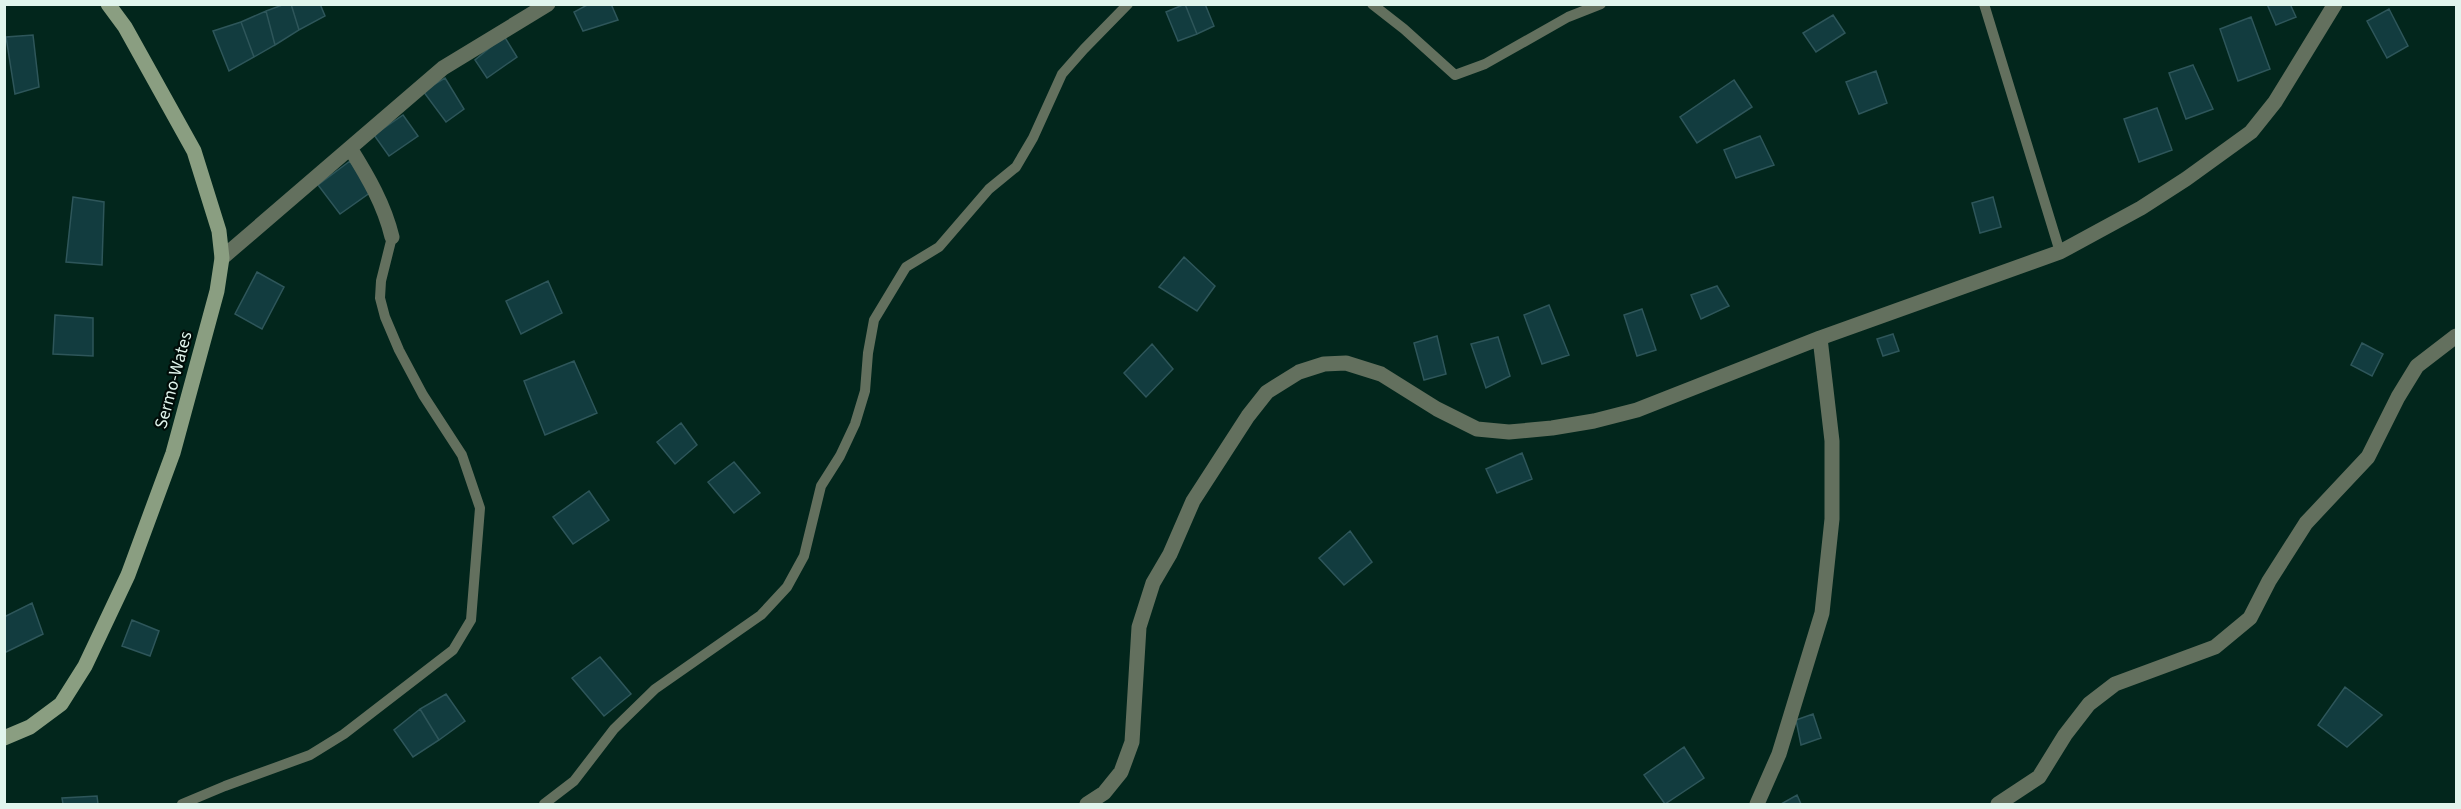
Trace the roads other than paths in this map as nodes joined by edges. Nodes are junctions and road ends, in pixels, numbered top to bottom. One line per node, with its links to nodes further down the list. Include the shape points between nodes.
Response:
1 (108, 4): 11 (main road, Sermo-Wates, via 125,27 194,151 219,231)
2 (548, 4): 8 (street, via 443,68)
3 (1128, 4): 16 (lane, via 1062,75 1016,168 989,189 939,247 906,267 874,320 865,391 855,424 821,486 804,556 787,587 761,615 655,689 614,729 574,781)
4 (1372, 4): 5 (lane, via 1455,75 1485,64 1568,17)
5 (1601, 4)
6 (1984, 4): 10 (lane)
7 (2335, 4): 10 (street, via 2275,102 2251,132 2141,208)
8 (350, 148): 9 (street, via 375,189); 11 (street)
9 (392, 237): 15 (lane, via 381,281 385,317 423,395 462,455 480,508 471,620 453,650 344,734 310,755)
10 (2060, 252): 13 (street)
11 (222, 258): 14 (main road, Sermo-Wates, via 217,291 173,453 124,585 85,666 61,704 30,727)
12 (2457, 336): 19 (street, via 2417,366 2368,457 2306,523 2250,618 2215,647 2115,684 2089,704 2039,777)
13 (1820, 338): 17 (street, via 1637,410 1594,421 1509,432 1477,429 1381,374 1346,363 1324,364 1299,372 1267,392 1192,501 1153,583 1139,627 1132,742 1121,772 1104,794); 18 (street, via 1832,441 1832,519 1822,614 1779,754)
14 (4, 738)
15 (182, 804)
16 (544, 804)
17 (1087, 804)
18 (1757, 804)
19 (1998, 804)

